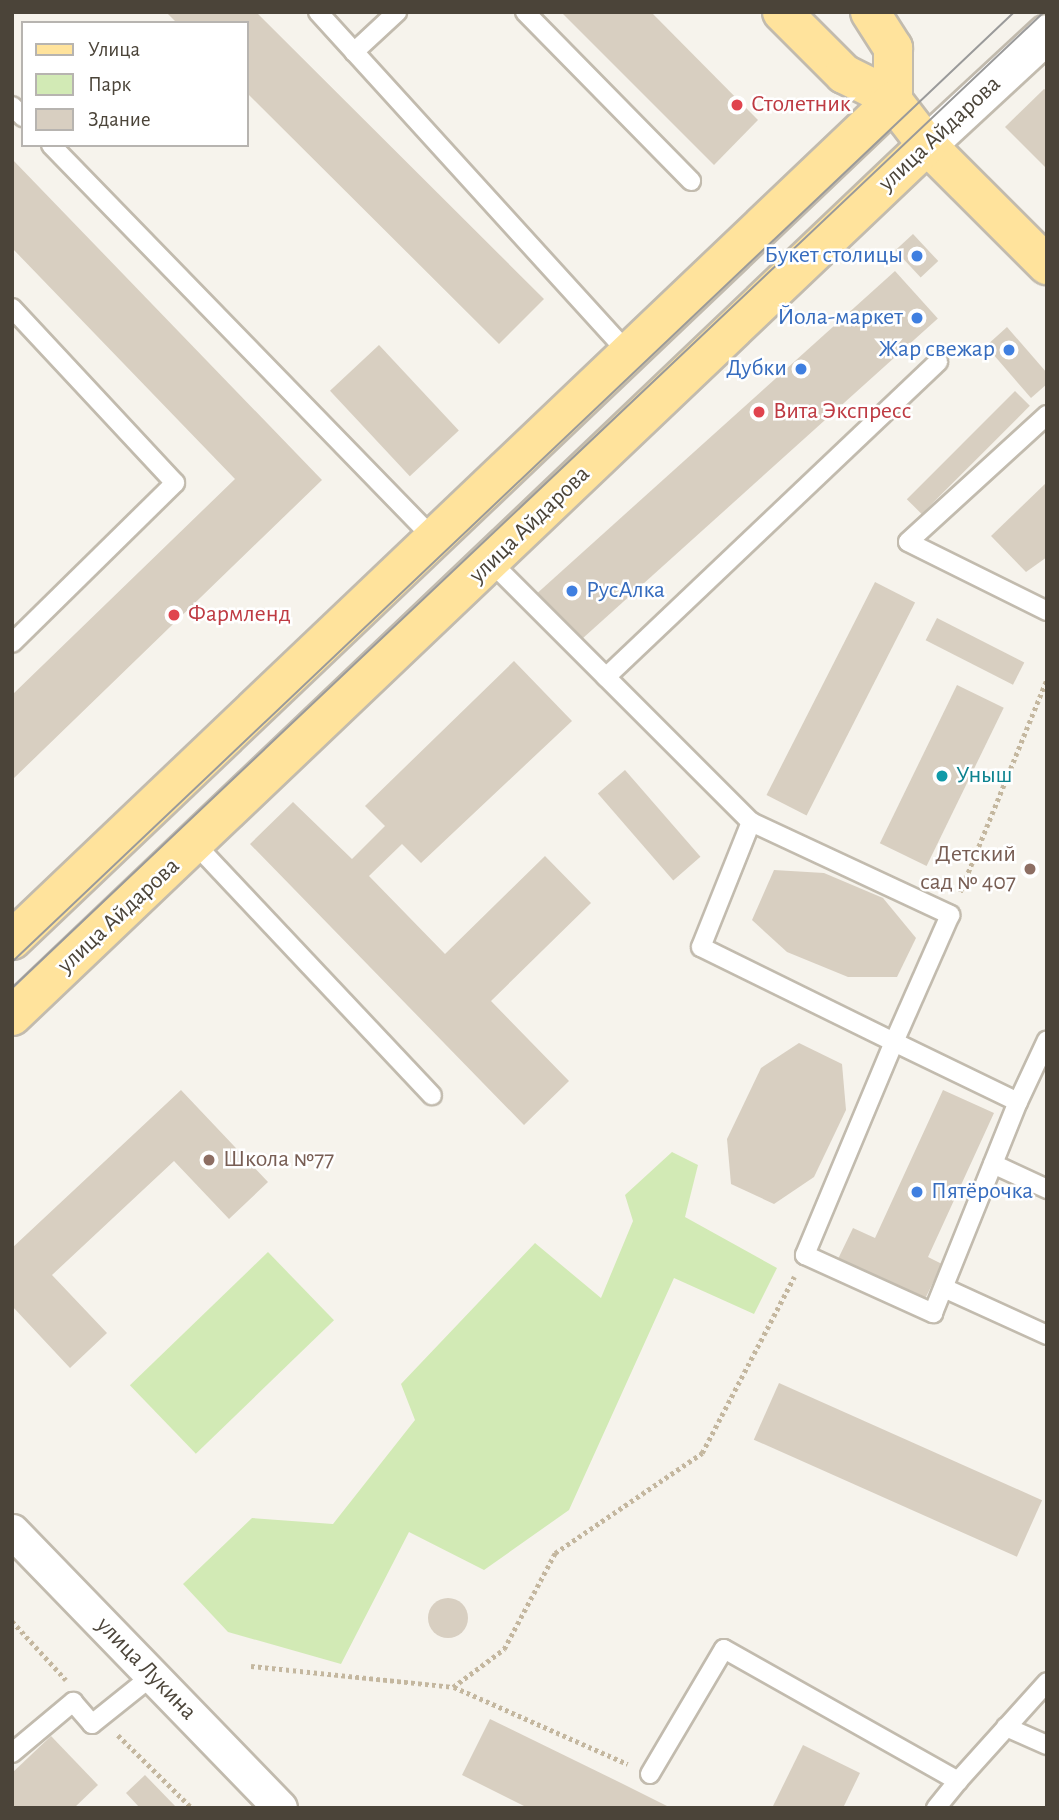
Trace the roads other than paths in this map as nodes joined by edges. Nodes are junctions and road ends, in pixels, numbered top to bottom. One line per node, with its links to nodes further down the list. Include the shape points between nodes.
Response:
1 (318, 12): 7 (lane)
2 (397, 12): 7 (lane)
3 (525, 12): 11 (lane)
4 (782, 12): 8 (main road, via 844,74)
5 (870, 12): 8 (main road, via 893,48)
6 (1047, 34): 9 (street, улица Айдарова)
7 (354, 52): 14 (lane)
8 (893, 101): 9 (main road); 14 (main road)
9 (927, 145): 12 (main road); 18 (main road, улица Айдарова)
10 (53, 147): 17 (lane)
11 (691, 181)
12 (1047, 265)
13 (12, 308): 20 (lane, via 175,483)
14 (630, 355): 17 (main road)
15 (938, 362): 21 (lane)
16 (1047, 415): 19 (lane, via 908,542)
17 (435, 540): 24 (main road)
18 (491, 562): 21 (lane); 23 (main road, улица Айдарова)
19 (1047, 611)
20 (12, 643)
21 (606, 677): 22 (lane)
22 (751, 822): 27 (lane, via 702,947); 27 (lane, via 950,915)
23 (196, 845): 25 (main road, улица Айдарова); 28 (lane)
24 (12, 940)
25 (12, 1016)
26 (1047, 1040): 29 (lane)
27 (894, 1042): 29 (lane); 32 (lane, via 806,1255 933,1313)
28 (432, 1095)
29 (1018, 1102): 30 (lane)
30 (993, 1164): 31 (lane); 32 (lane)
31 (1047, 1189)
32 (944, 1288): 33 (lane)
33 (1047, 1335)
34 (12, 1531): 35 (street, улица Лукина)
35 (152, 1676): 39 (lane, via 93,1724 74,1702); 42 (street, улица Лукина)
36 (1047, 1682): 37 (lane)
37 (1006, 1727): 38 (lane); 41 (lane)
38 (1047, 1745)
39 (12, 1754)
40 (650, 1774): 41 (lane, via 724,1650)
41 (958, 1781): 43 (lane)
42 (280, 1808)
43 (936, 1808)

